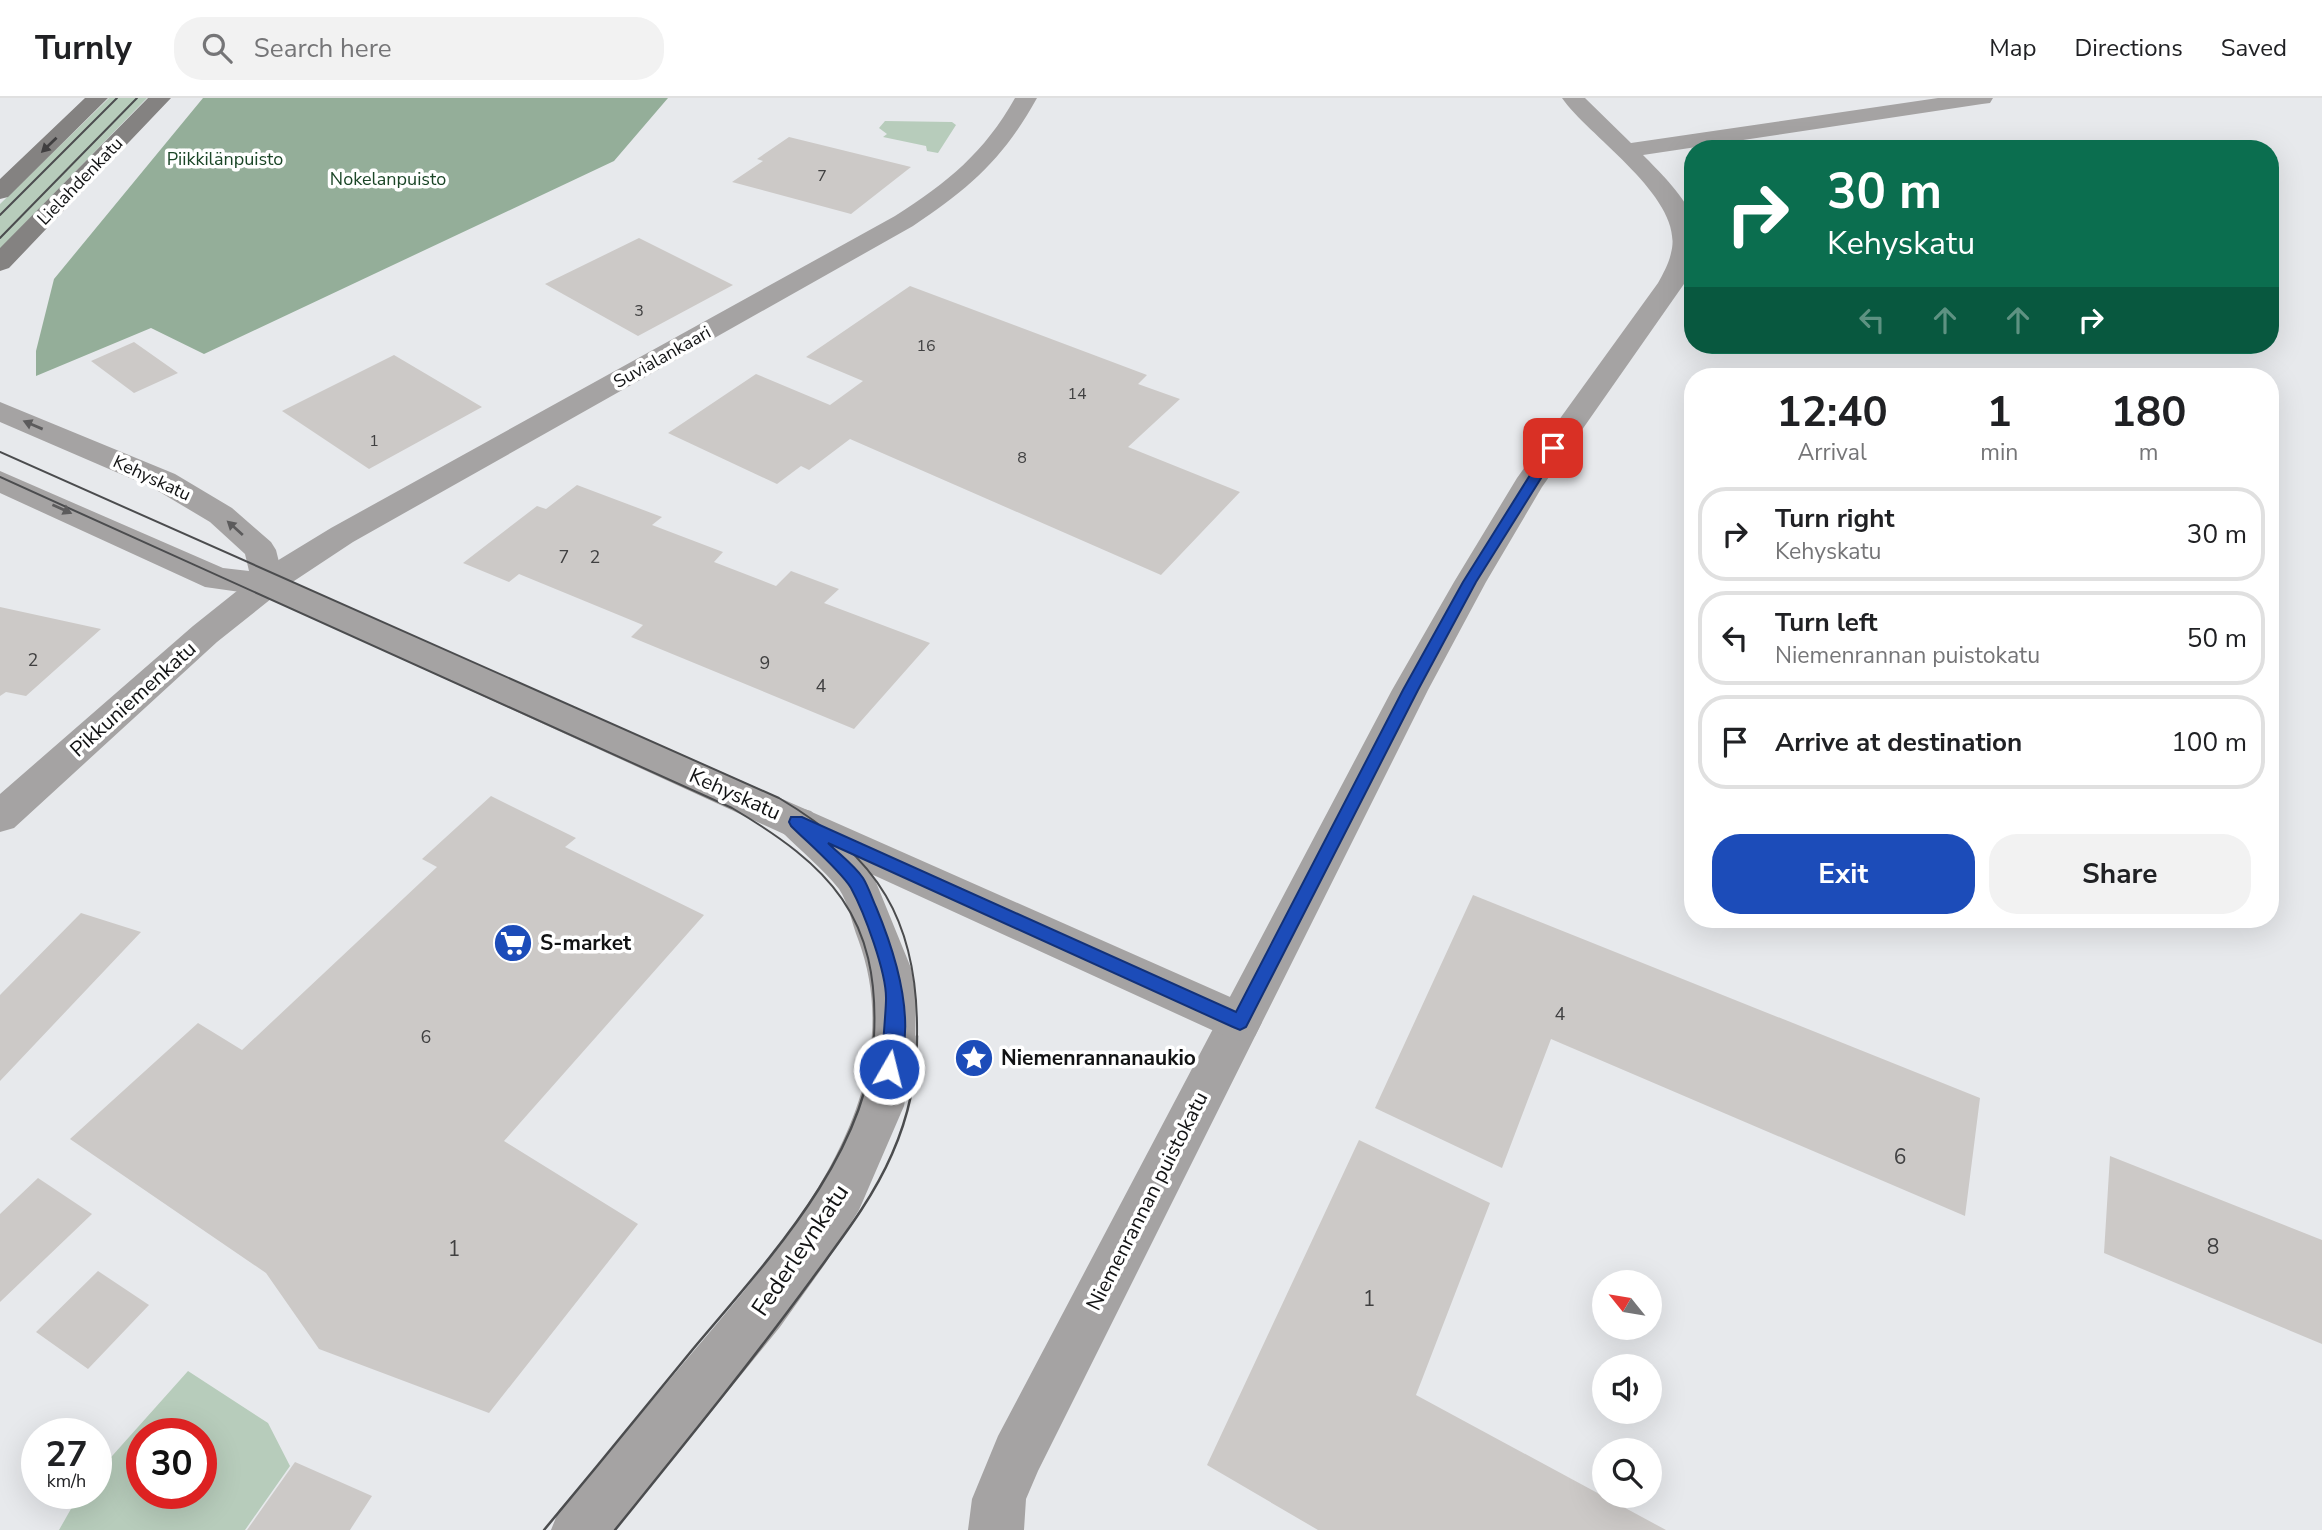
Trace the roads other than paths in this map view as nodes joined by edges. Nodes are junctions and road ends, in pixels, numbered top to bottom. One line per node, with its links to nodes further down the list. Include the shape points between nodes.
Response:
1 (97, 98): 9 (main road, one-way to 9)
2 (160, 98): 12 (main road, Lielahdenkatu)
3 (1026, 98): 15 (street, Suvialankaari, via 1007,135 974,172 904,221 342,535)
4 (1573, 98): 8 (street, Niemenrannan puistokatu)
5 (1982, 98): 6 (street)
6 (1698, 140)
7 (1684, 142): 8 (street)
8 (1624, 151): 10 (street, Niemenrannan puistokatu, via 1654,179 1681,217)
9 (0, 192)
10 (1684, 242)
11 (1684, 253): 18 (street, Niemenrannan puistokatu, via 1671,284 1528,485 1470,582)
12 (0, 263)
13 (0, 411): 15 (street, Kehyskatu, one-way to 13, via 260,550 221,515 164,481)
14 (0, 481): 15 (street, Kehyskatu, one-way to 15, via 217,579)
15 (268, 584): 16 (street, Pikkuniemenkatu, via 205,634); 17 (street, Kehyskatu)
16 (0, 817)
17 (797, 822): 18 (street, Kehyskatu); 19 (street, Federleynkatu, via 857,882 890,968 895,996 893,1050 881,1106 842,1194 808,1247)
18 (1240, 1022): 20 (street, Niemenrannan puistokatu, via 1017,1455 999,1499)
19 (579, 1530)
20 (996, 1530)

